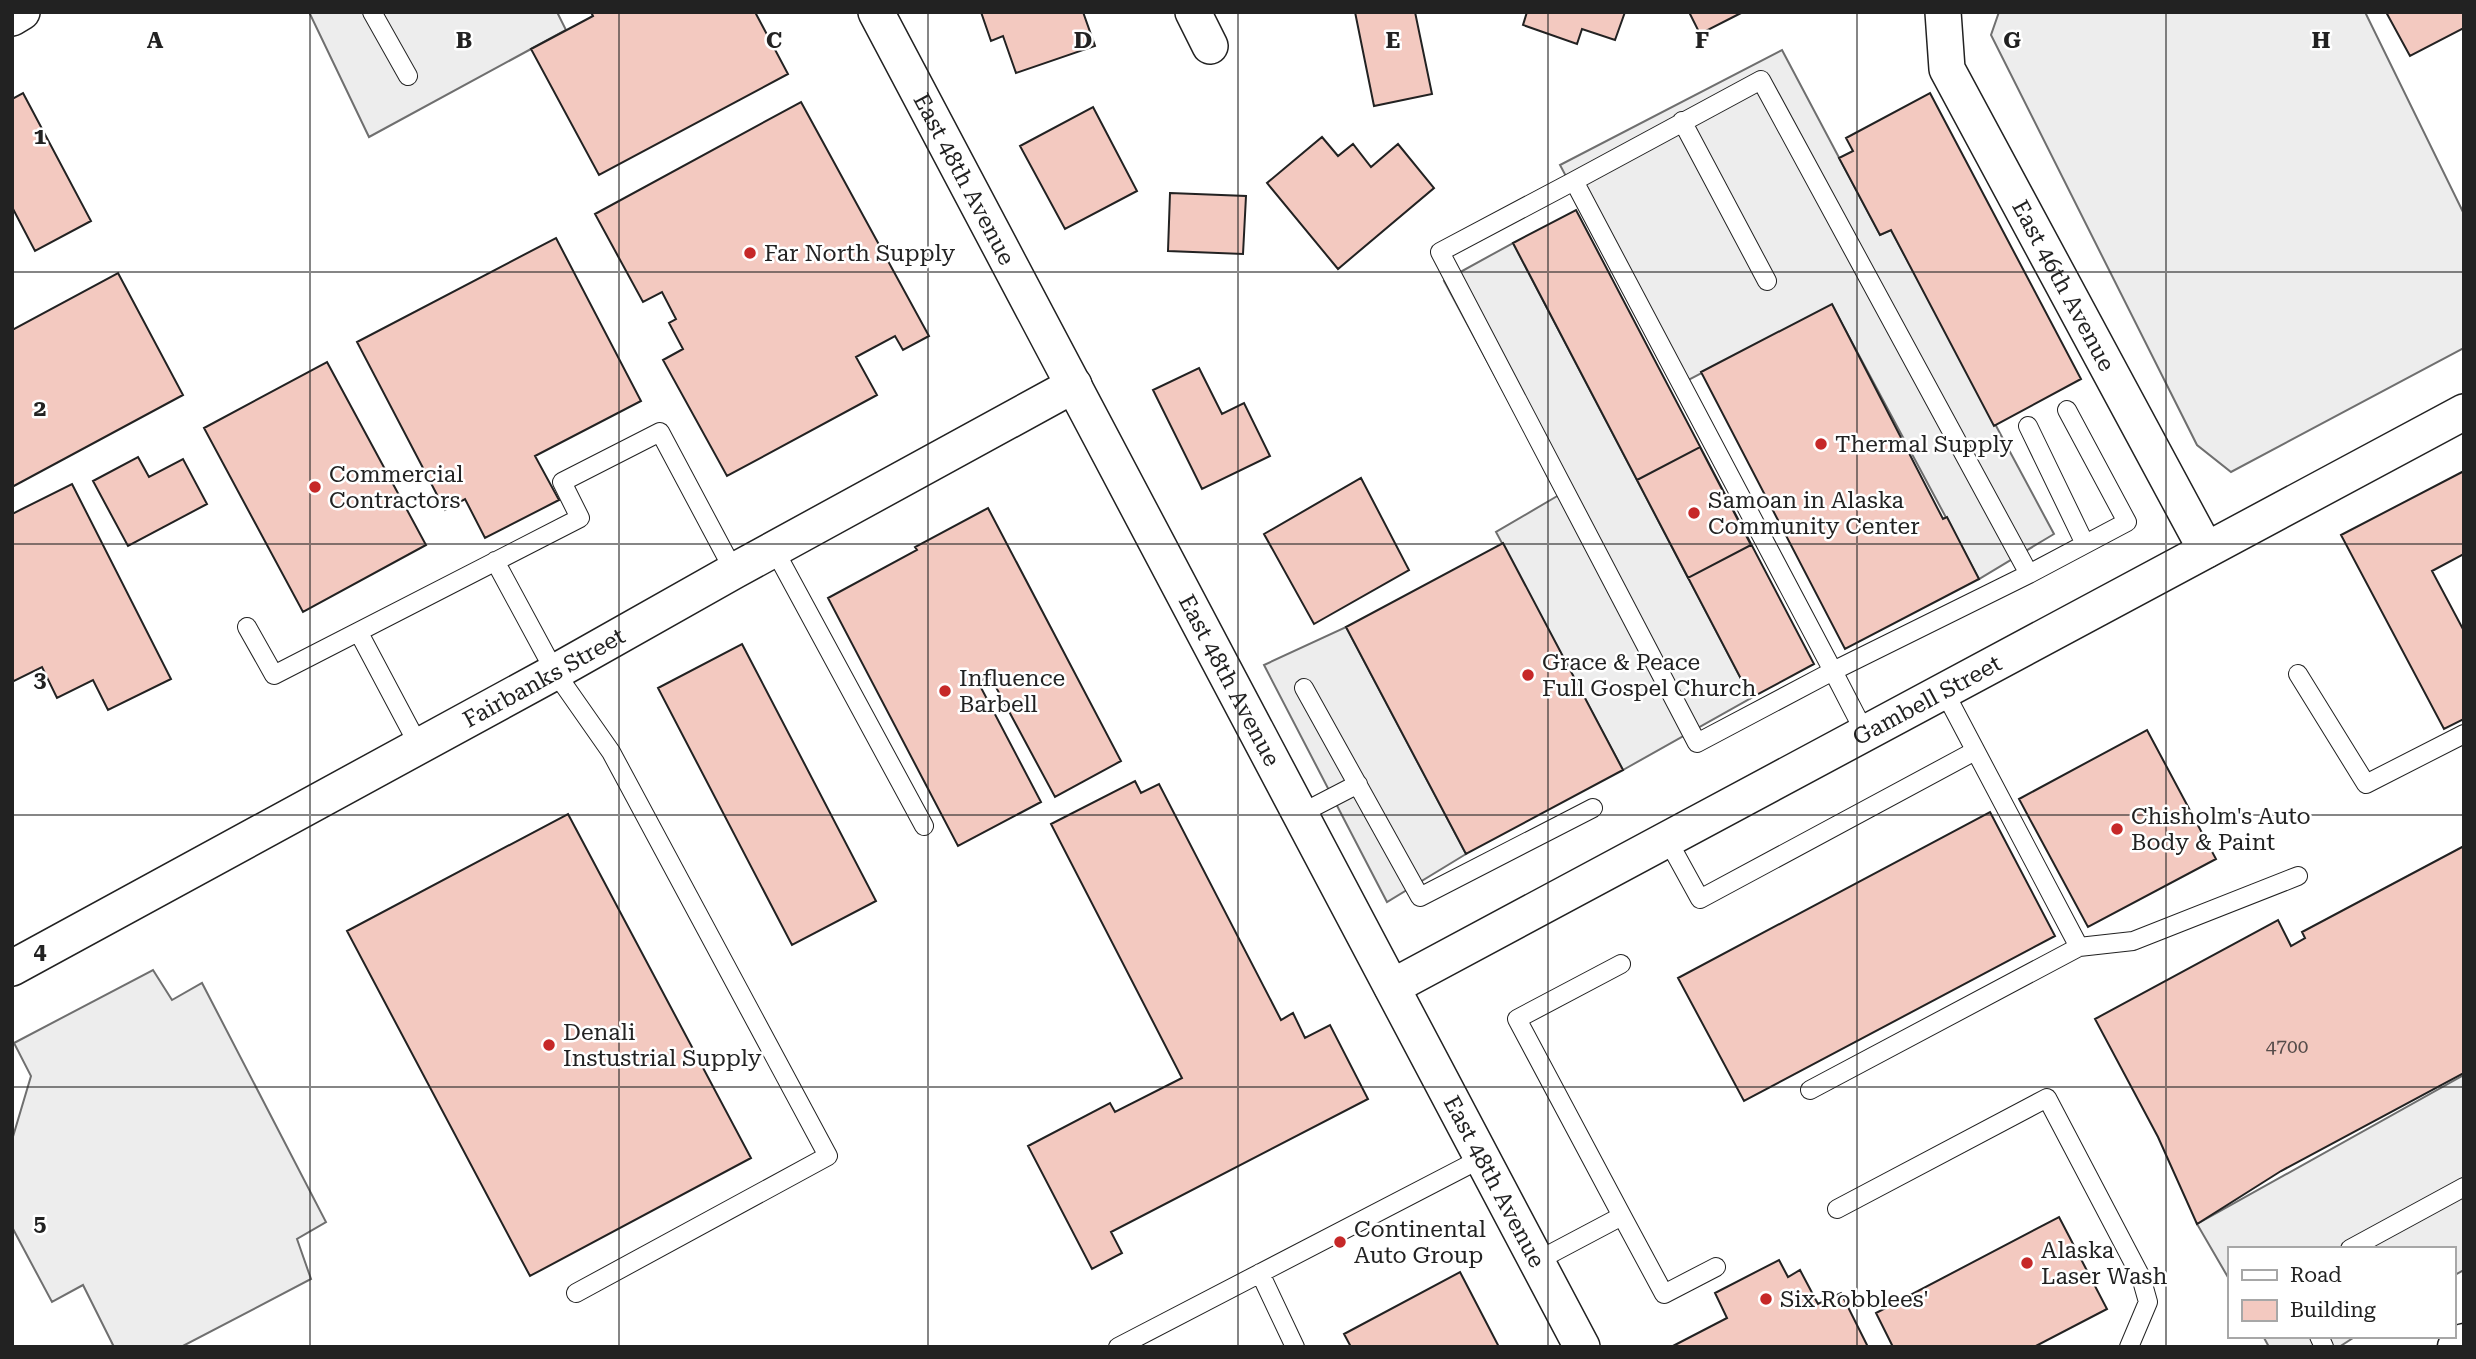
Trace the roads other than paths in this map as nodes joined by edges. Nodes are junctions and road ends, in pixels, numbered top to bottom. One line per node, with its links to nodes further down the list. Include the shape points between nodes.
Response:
1 (22, 12): 6 (street)
2 (372, 12): 8 (lane)
3 (876, 12): 12 (street, East 48th Avenue)
4 (1193, 12): 7 (street)
5 (1943, 13): 18 (street, East 46th Avenue, via 1947,69)
6 (12, 18)
7 (1210, 46)
8 (408, 76)
9 (1682, 121): 10 (lane); 11 (lane); 21 (lane, via 1761,80)
10 (1574, 181): 24 (lane); 24 (lane, via 1440,252 1697,743)
11 (1767, 281)
12 (1074, 385): 17 (street, Fairbanks Street); 35 (street, East 48th Avenue)
13 (2067, 410): 16 (lane, via 2127,522)
14 (2464, 412): 18 (street, Gambell Street)
15 (2028, 426): 16 (lane)
16 (2085, 544): 21 (lane)
17 (774, 550): 20 (street, Fairbanks Street); 36 (lane)
18 (2206, 550): 28 (street, Gambell Street)
19 (495, 561): 20 (lane, via 580,518 562,482 660,432); 23 (lane); 25 (lane)
20 (734, 571): 25 (street, Fairbanks Street)
21 (2029, 574): 24 (lane)
22 (247, 627): 23 (lane, via 274,675)
23 (359, 633): 31 (lane)
24 (1833, 671): 29 (lane)
25 (555, 672): 31 (street, Fairbanks Street); 52 (lane, via 611,752 828,1156)
26 (2298, 674): 30 (lane, via 2366,784)
27 (1304, 688): 33 (lane)
28 (1944, 691): 29 (street, Gambell Street); 32 (lane)
29 (1865, 733): 37 (street, Gambell Street)
30 (2464, 734)
31 (419, 746): 41 (street, Fairbanks Street)
32 (1975, 751): 37 (lane, via 1700,900); 39 (lane)
33 (1358, 784): 34 (lane, via 1420,897); 35 (lane)
34 (1592, 808)
35 (1300, 814): 42 (street, East 48th Avenue)
36 (924, 826)
37 (1667, 839): 42 (street, Gambell Street)
38 (2298, 876): 39 (lane, via 2133,941)
39 (2079, 947): 43 (lane)
40 (1621, 964): 47 (lane, via 1517,1019)
41 (12, 968)
42 (1392, 987): 44 (street, East 48th Avenue)
43 (1810, 1090)
44 (1482, 1158): 49 (street, East 48th Avenue); 51 (lane)
45 (2464, 1187): 48 (lane)
46 (1837, 1209): 57 (lane, via 2046,1098 2141,1277 2148,1302)
47 (1622, 1216): 49 (lane); 50 (lane, via 1664,1294)
48 (2354, 1247)
49 (1537, 1261): 56 (street, East 48th Avenue)
50 (1716, 1267)
51 (1260, 1273): 54 (lane); 55 (lane)
52 (576, 1293)
53 (2464, 1343): 58 (main road)
54 (1118, 1347)
55 (1295, 1347)
56 (1582, 1347)
57 (2129, 1347)
58 (2457, 1347)

